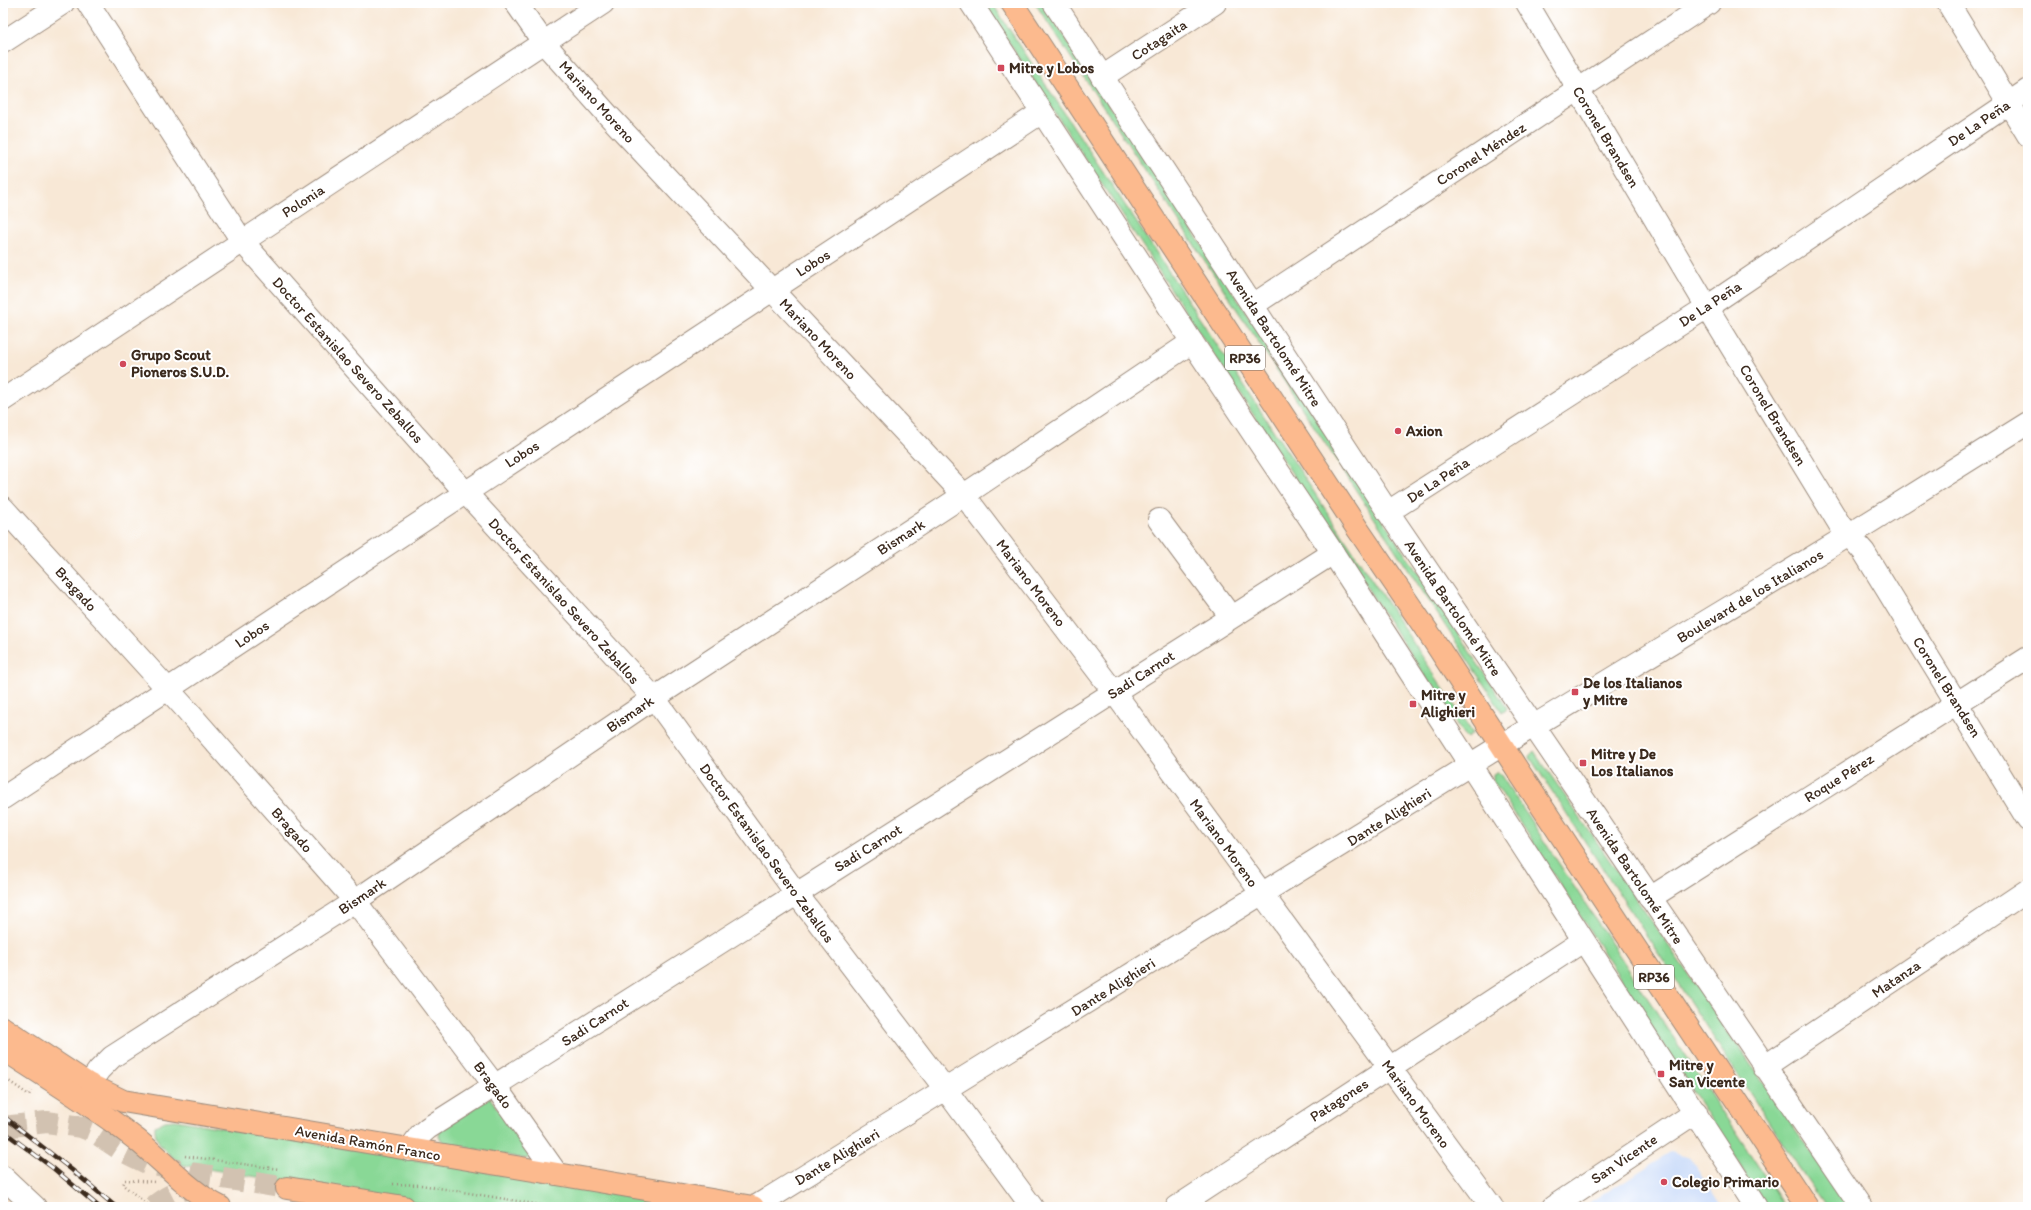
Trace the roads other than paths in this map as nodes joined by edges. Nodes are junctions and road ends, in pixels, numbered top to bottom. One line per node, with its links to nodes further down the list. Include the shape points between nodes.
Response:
1 (63, 3): 12 (street)
2 (88, 3): 20 (street, Doctor Estanislao Severo Zeballos)
3 (516, 3): 13 (street, Mariano Moreno)
4 (603, 3): 13 (street, Polonia)
5 (971, 3): 18 (street)
6 (1012, 3): 41 (main road, RP36)
7 (1054, 3): 14 (street, Avenida Bartolomé Mitre)
8 (1215, 3): 14 (street, Cotagaita)
9 (1527, 3): 15 (street, Coronel Brandsen)
10 (1709, 3): 15 (street, Coronel Méndez)
11 (1948, 3): 17 (street)
12 (3, 42)
13 (544, 43): 20 (street, Polonia); 21 (street, Mariano Moreno)
14 (1102, 77): 22 (street, Avenida Bartolomé Mitre)
15 (1579, 90): 22 (street, Coronel Méndez); 23 (street, Coronel Brandsen)
16 (2028, 90): 17 (street, De La Peña)
17 (2009, 103): 19 (street); 23 (street, De La Peña)
18 (1042, 112): 21 (street, Lobos); 24 (street)
19 (2028, 135)
20 (242, 241): 25 (street, Polonia); 27 (street, Doctor Estanislao Severo Zeballos)
21 (772, 290): 27 (street, Lobos); 28 (street, Mariano Moreno)
22 (1253, 304): 30 (street, Avenida Bartolomé Mitre)
23 (1707, 306): 30 (street, De La Peña); 32 (street, Coronel Brandsen, via 1840,525)
24 (1192, 342): 28 (street, Bismark); 33 (street)
25 (3, 400)
26 (2028, 423): 32 (street, Boulevard de los Italianos)
27 (465, 492): 36 (street, Lobos); 38 (street, Doctor Estanislao Severo Zeballos)
28 (964, 496): 37 (street, Mariano Moreno); 38 (street, Bismark)
29 (3, 508): 36 (street, Bragado)
30 (1388, 512): 40 (street, Avenida Bartolomé Mitre)
31 (1159, 520): 34 (street)
32 (1849, 535): 39 (street, Coronel Brandsen, via 1864,552); 40 (street, Boulevard de los Italianos)
33 (1333, 552): 34 (street, Sadi Carnot); 42 (street)
34 (1231, 617): 37 (street, Sadi Carnot)
35 (2028, 658): 39 (street, Roque Pérez)
36 (168, 690): 43 (street, Lobos); 49 (street, Bragado)
37 (1114, 692): 46 (street, Sadi Carnot); 47 (street, Mariano Moreno)
38 (654, 698): 46 (street, Doctor Estanislao Severo Zeballos); 49 (street, Bismark)
39 (1958, 702): 44 (street, Coronel Brandsen); 48 (street, Roque Pérez)
40 (1533, 727): 41 (street, Boulevard de los Italianos); 48 (street, Avenida Bartolomé Mitre)
41 (1502, 746): 42 (street, Boulevard de los Italianos); 72 (main road, RP36)
42 (1470, 766): 47 (street, Dante Alighieri); 50 (street)
43 (3, 798)
44 (2028, 820)
45 (2028, 890): 53 (street, Matanza)
46 (796, 893): 55 (street, Sadi Carnot); 56 (street, Doctor Estanislao Severo Zeballos)
47 (1262, 895): 54 (street, Mariano Moreno); 56 (street, Dante Alighieri)
48 (1650, 898): 53 (street, Avenida Bartolomé Mitre)
49 (355, 901): 55 (street, Bragado); 57 (street, Bismark, via 112,1058 99,1070)
50 (1582, 941): 54 (street, Patagones); 58 (street)
51 (3, 1028): 57 (main road, Avenida Ramón Franco)
52 (3, 1049): 57 (main road, Avenida Ramón Franco)
53 (1764, 1067): 73 (street, Avenida Bartolomé Mitre)
54 (1390, 1068): 68 (street, Patagones); 69 (street, Mariano Moreno)
55 (495, 1086): 59 (street, Sadi Carnot, via 428,1128); 60 (street, Bragado)
56 (946, 1090): 66 (street, Dante Alighieri); 67 (street, Doctor Estanislao Severo Zeballos)
57 (84, 1091): 59 (main road, Avenida Ramón Franco, via 123,1101); 63 (main road, Avenida Ramón Franco, via 202,1196)
58 (1696, 1112): 70 (street, San Vicente); 71 (street)
59 (409, 1150): 60 (main road, Avenida Ramón Franco)
60 (557, 1174): 66 (main road, Avenida Ramón Franco)
61 (3, 1178): 62 (street)
62 (35, 1207)
63 (220, 1207)
64 (345, 1207): 65 (main road, via 288,1193)
65 (404, 1207)
66 (754, 1207)
67 (1032, 1207)
68 (1177, 1207)
69 (1492, 1207)
70 (1553, 1207)
71 (1756, 1207)
72 (1807, 1207)
73 (1861, 1207)

